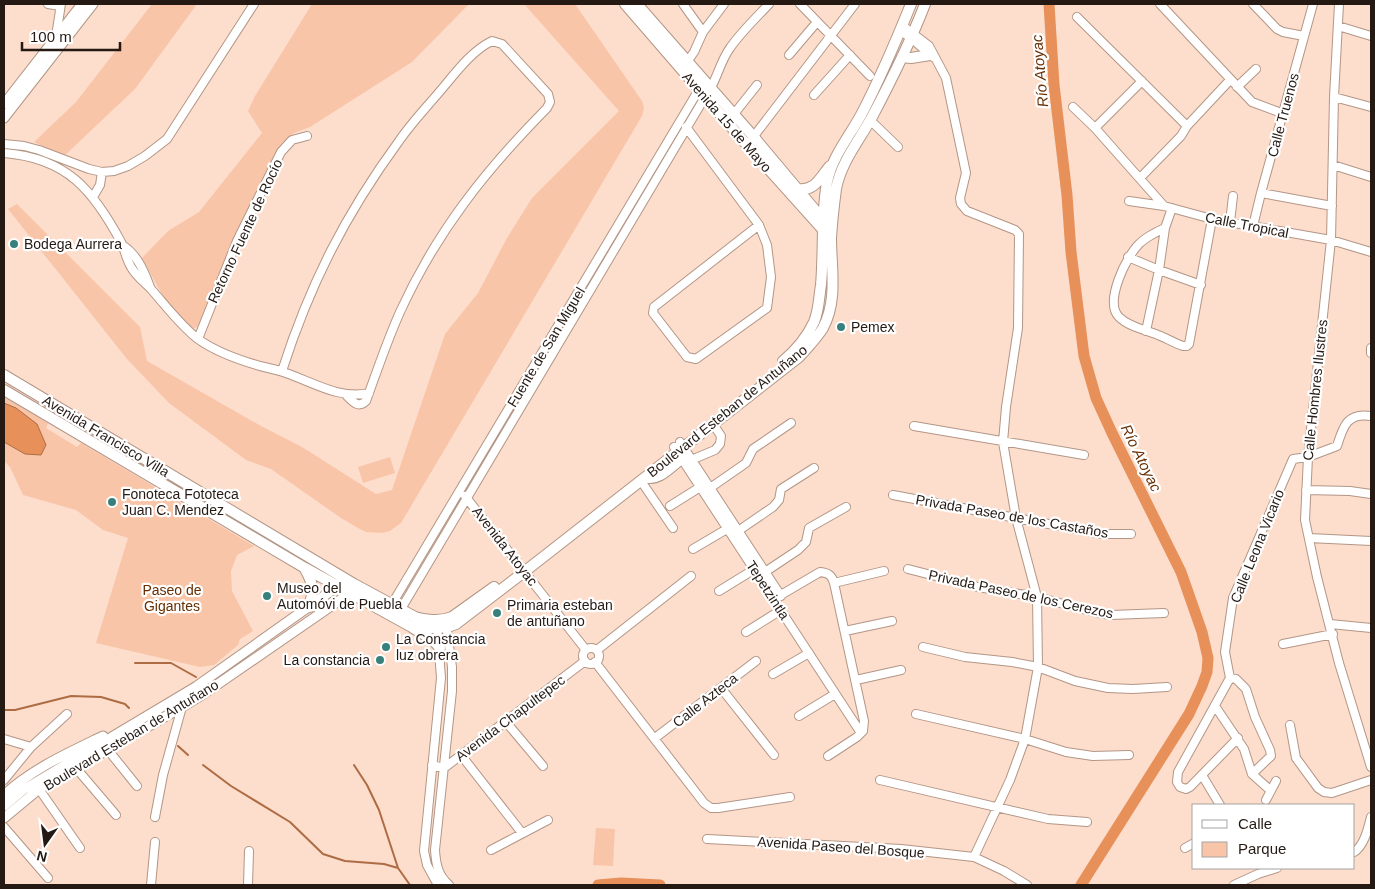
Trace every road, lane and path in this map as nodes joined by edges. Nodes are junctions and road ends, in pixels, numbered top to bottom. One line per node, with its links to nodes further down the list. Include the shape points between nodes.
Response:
1 (48, 4): 18 (street)
2 (82, 4): 25 (street)
3 (93, 4): 48 (street)
4 (254, 4): 62 (street, via 167,140 128,166)
5 (625, 4): 33 (main road, Avenida 15 de Mayo)
6 (636, 4): 33 (main road, Avenida 15 de Mayo)
7 (683, 4): 23 (street)
8 (724, 4): 23 (street)
9 (769, 4): 40 (street, via 729,49)
10 (800, 4): 20 (street)
11 (855, 4): 26 (street)
12 (911, 4): 22 (main road, Boulevard Esteban de Antuñano)
13 (925, 4): 24 (main road, Boulevard Esteban de Antuñano)
14 (1160, 4): 36 (street)
15 (1253, 4): 27 (street, via 1277,29)
16 (1314, 4): 27 (street, Calle Truenos)
17 (1339, 4): 21 (street, Calle Hombres Ilustres)
18 (61, 5): 25 (street)
19 (1077, 17): 37 (street)
20 (818, 22): 26 (street); 29 (street)
21 (1338, 26): 28 (street); 42 (street, Calle Hombres Ilustres)
22 (901, 28): 24 (street); 60 (main road, Boulevard Esteban de Antuñano, via 861,115)
23 (703, 32): 33 (street)
24 (912, 35): 31 (main road, Boulevard Esteban de Antuñano); 32 (street)
25 (56, 36): 43 (street)
26 (831, 36): 30 (street); 55 (street)
27 (1304, 36): 47 (street, Calle Truenos)
28 (1371, 36)
29 (790, 55)
30 (850, 55): 35 (street); 41 (street)
31 (902, 57): 32 (main road); 50 (main road, Boulevard Esteban de Antuñano)
32 (933, 58): 95 (street, via 946,78 964,160 966,174 961,204 967,211 1018,234 1018,328)
33 (685, 66): 40 (main road, Avenida 15 de Mayo)
34 (1256, 69): 39 (street)
35 (870, 76)
36 (1230, 80): 39 (street); 51 (street)
37 (1142, 82): 51 (street); 52 (street)
38 (757, 85): 46 (street)
39 (1237, 87): 47 (street, via 1252,102)
40 (705, 89): 46 (main road, Avenida 15 de Mayo); 49 (street, Fuente de San Miguel); 53 (street, Fuente de San Miguel); 57 (main road, Avenida 15 de Mayo)
41 (814, 95)
42 (1334, 97): 45 (street); 61 (street, Calle Hombres Ilustres)
43 (4, 104)
44 (1074, 107): 52 (street)
45 (1371, 107)
46 (734, 114): 55 (main road, Avenida 15 de Mayo)
47 (1284, 114): 66 (street, Calle Truenos)
48 (4, 118)
49 (682, 118): 53 (street); 103 (street, Fuente de San Miguel)
50 (870, 120): 58 (street); 78 (main road, Boulevard Esteban de Antuñano, via 843,166)
51 (1187, 126): 64 (street)
52 (1095, 128): 64 (street)
53 (687, 129): 75 (street); 107 (street, Fuente de San Miguel)
54 (307, 136): 85 (street, Retorno Fuente de Rocío, via 292,140 281,152 237,241)
55 (753, 136): 57 (street); 65 (main road, Avenida 15 de Mayo)
56 (4, 144): 62 (street, via 38,150 88,170)
57 (747, 145): 78 (main road, Avenida 15 de Mayo)
58 (898, 147)
59 (4, 153): 68 (street, via 22,155 53,166 74,179)
60 (833, 162): 65 (main road, via 811,189); 78 (main road, Boulevard Esteban de Antuñano, via 827,182)
61 (1333, 165): 63 (street); 71 (street, Calle Hombres Ilustres)
62 (102, 172): 68 (street, via 100,185)
63 (1371, 177)
64 (1140, 178): 70 (street)
65 (798, 189): 78 (main road, Avenida 15 de Mayo)
66 (1260, 193): 71 (street); 76 (street, Calle Truenos)
67 (1233, 196): 74 (street)
68 (93, 197): 85 (street, via 122,246 138,261 151,290)
69 (1129, 201): 70 (street, Calle Tropical)
70 (1164, 206): 72 (street, Calle Tropical)
71 (1332, 206): 79 (street, Calle Hombres Ilustres)
72 (1172, 208): 73 (street, Calle Tropical); 77 (street)
73 (1212, 219): 74 (street, Calle Tropical); 83 (street)
74 (1230, 222): 76 (street, Calle Tropical)
75 (759, 225): 75 (street, via 652,310 687,357 696,359 767,308 771,277)
76 (1253, 226): 79 (street, Calle Tropical)
77 (1165, 228): 81 (street, via 1148,236); 82 (street)
78 (827, 229): 92 (main road, Boulevard Esteban de Antuñano, via 834,275 831,304 823,328 799,357); 96 (main road, Boulevard Esteban de Antuñano, via 819,303 808,333 792,353)
79 (1331, 240): 80 (street, Calle Tropical); 98 (street, Calle Hombres Ilustres)
80 (1371, 252)
81 (1128, 257): 82 (street); 84 (street, via 1118,280 1115,312 1121,319)
82 (1159, 270): 83 (street); 84 (street)
83 (1201, 285): 84 (street, via 1187,346)
84 (1146, 331)
85 (198, 339): 88 (street, via 240,360)
86 (1371, 348): 87 (street)
87 (1371, 353)
88 (282, 372): 88 (street, via 346,395 358,405 366,401 400,312 444,230 475,188 550,102 548,94 502,44 492,41 482,46 451,79 400,139 360,197 318,274)
89 (4, 376): 122 (main road, Avenida Francisco Villa)
90 (4, 390): 117 (main road, Avenida Francisco Villa)
91 (1371, 416): 98 (street, via 1352,418 1344,425 1337,446)
92 (713, 424): 96 (main road, Boulevard Esteban de Antuñano); 99 (street, via 721,436 720,444 715,450)
93 (791, 424): 102 (street, via 752,449 746,463)
94 (914, 426): 95 (street)
95 (1003, 442): 97 (street); 110 (street)
96 (680, 450): 99 (street, Tepetzintla); 101 (main road, Boulevard Esteban de Antuñano); 102 (street, Tepetzintla); 120 (main road, Boulevard Esteban de Antuñano)
97 (1084, 456)
98 (1308, 457): 104 (street, Calle Hombres Ilustres); 154 (street, Calle Leona Vicario, via 1293,459 1233,598 1225,652)
99 (691, 460): 102 (street, Tepetzintla)
100 (814, 468): 112 (street, via 781,489 779,500 773,507)
101 (643, 479): 111 (street); 120 (main road, Boulevard Esteban de Antuñano)
102 (706, 486): 108 (street); 112 (street, Tepetzintla)
103 (461, 490): 107 (street, Avenida Atoyac); 131 (street, Fuente de San Miguel)
104 (1306, 490): 105 (street); 114 (street, Calle Hombres Ilustres, via 1305,520)
105 (1371, 494)
106 (893, 495): 110 (street, Privada Paseo de los Castaños)
107 (467, 498): 120 (street, Avenida Atoyac); 131 (street, Fuente de San Miguel)
108 (670, 506)
109 (846, 507): 118 (street, via 809,528 806,542 798,550)
110 (1016, 518): 113 (street, Privada Paseo de los Castaños, via 1102,534); 128 (street)
111 (673, 528)
112 (733, 528): 116 (street); 118 (street, Tepetzintla)
113 (1131, 534)
114 (1309, 538): 115 (street); 136 (street, Calle Hombres Ilustres)
115 (1371, 541)
116 (693, 549)
117 (305, 568): 125 (main road, Avenida Francisco Villa); 130 (main road, via 312,582 313,594)
118 (760, 569): 127 (street); 129 (street, Tepetzintla)
119 (908, 569): 128 (street, Privada Paseo de los Cerezos, via 978,588)
120 (522, 570): 135 (main road, Boulevard Esteban de Antuñano, via 456,624); 145 (street, Avenida Atoyac)
121 (884, 571): 124 (street)
122 (343, 576): 125 (street, Boulevard Esteban de Antuñano); 126 (main road, Avenida Francisco Villa)
123 (691, 576): 146 (street)
124 (834, 583): 129 (street, via 826,572 820,572); 139 (street)
125 (338, 586): 126 (main road, Avenida Francisco Villa); 130 (street, Boulevard Esteban de Antuñano)
126 (352, 588): 131 (main road, Avenida Francisco Villa); 137 (main road, Avenida Francisco Villa); 160 (street, Boulevard Esteban de Antuñano)
127 (719, 591)
128 (1037, 597): 133 (street, Privada Paseo de los Cerezos, via 1111,615); 151 (street)
129 (777, 598): 132 (street, Tepetzintla)
130 (308, 607): 167 (street, Boulevard Esteban de Antuñano, via 197,686)
131 (397, 607): 135 (main road, Avenida Francisco Villa, via 414,617)
132 (781, 610): 140 (street); 147 (street, Tepetzintla)
133 (1164, 613)
134 (892, 621): 139 (street)
135 (442, 624): 137 (main road, Avenida Francisco Villa); 144 (street); 182 (street, via 452,667)
136 (1330, 624): 138 (street); 141 (street, Calle Hombres Ilustres)
137 (410, 626): 144 (main road)
138 (1371, 628)
139 (845, 631): 155 (street)
140 (746, 632)
141 (1333, 634): 142 (street); 180 (street, Calle Hombres Ilustres)
142 (1283, 644)
143 (923, 647): 151 (street, via 965,657)
144 (440, 648): 178 (street, via 441,678)
145 (586, 650): 146 (street); 148 (street)
146 (597, 650): 150 (street)
147 (809, 653): 153 (street); 158 (street, Tepetzintla)
148 (585, 661): 150 (street); 164 (street, Avenida Chapultepec)
149 (756, 661): 157 (street, Calle Azteca)
150 (596, 662): 169 (street)
151 (1038, 667): 156 (street, via 1108,688); 171 (street)
152 (901, 670): 155 (street)
153 (773, 674)
154 (1230, 678): 159 (street); 183 (street, via 1236,679 1246,689 1270,750 1271,756)
155 (856, 680): 166 (street, via 864,721)
156 (1167, 687)
157 (721, 688): 169 (street, Calle Azteca); 175 (street)
158 (835, 694): 163 (street); 166 (street, Tepetzintla)
159 (1215, 706): 170 (street); 184 (street, via 1178,772 1177,782 1186,789)
160 (182, 707): 173 (street, Boulevard Esteban de Antuñano); 199 (street)
161 (67, 714): 172 (street)
162 (916, 714): 171 (street)
163 (799, 716)
164 (506, 722): 174 (street, Avenida Chapultepec); 179 (street)
165 (1290, 725): 187 (street, via 1296,758 1318,788 1332,794)
166 (861, 733): 177 (street)
167 (118, 734): 192 (street, via 104,736 59,756); 196 (street, Boulevard Esteban de Antuñano, via 23,790)
168 (4, 738): 172 (street)
169 (655, 738): 193 (street, via 711,808)
170 (1238, 738): 183 (street); 184 (street)
171 (1025, 739): 176 (street, via 1066,752 1093,756); 197 (street)
172 (32, 747): 185 (street)
173 (108, 750): 181 (street, Boulevard Esteban de Antuñano); 189 (street)
174 (462, 755): 182 (street, Avenida Chapultepec); 205 (street)
175 (774, 755)
176 (1130, 755)
177 (828, 756)
178 (432, 765): 182 (street, Avenida Chapultepec); 220 (street, via 424,852)
179 (543, 766)
180 (1371, 767)
181 (76, 768): 190 (street, Boulevard Esteban de Antuñano); 198 (street)
182 (444, 768): 221 (street, via 435,857 438,870)
183 (1252, 774): 191 (street)
184 (1202, 775): 195 (street)
185 (4, 780)
186 (880, 780): 197 (street)
187 (1371, 780)
188 (1276, 781): 191 (street)
189 (137, 786)
190 (39, 789): 200 (street, Boulevard Esteban de Antuñano); 209 (street)
191 (1270, 790): 194 (street)
192 (4, 795)
193 (790, 797)
194 (1266, 800)
195 (1219, 804)
196 (4, 806)
197 (998, 807): 203 (street, via 1048,819); 214 (street)
198 (116, 815)
199 (155, 817)
200 (4, 818)
201 (1371, 818): 213 (street, via 1364,839)
202 (548, 820): 205 (street)
203 (1087, 822)
204 (4, 827): 217 (street)
205 (522, 833): 211 (street)
206 (708, 839): 214 (street, Avenida Paseo del Bosque)
207 (154, 842): 218 (street)
208 (1192, 844): 210 (street)
209 (80, 848)
210 (1185, 848)
211 (490, 850)
212 (249, 851): 219 (street)
213 (1355, 851)
214 (974, 857): 222 (street, Avenida Paseo del Bosque)
215 (1270, 869): 216 (street)
216 (1256, 871): 223 (street)
217 (48, 878)
218 (151, 885)
219 (248, 885)
220 (438, 885)
221 (449, 885)
222 (1027, 885)
223 (1234, 885)

